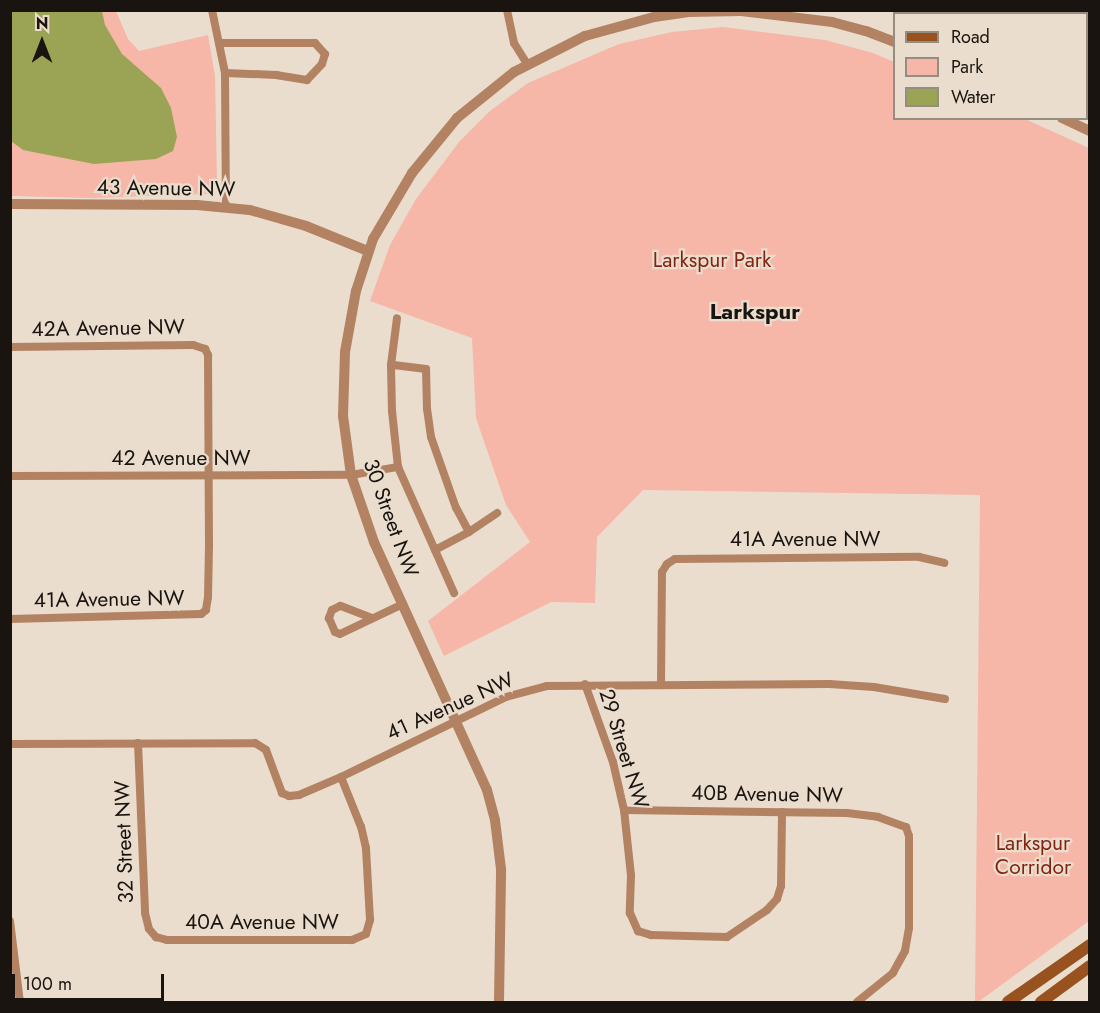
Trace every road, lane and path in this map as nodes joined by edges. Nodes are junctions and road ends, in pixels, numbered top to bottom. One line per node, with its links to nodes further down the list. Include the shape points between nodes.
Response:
1 (212, 10): 6 (street)
2 (507, 10): 7 (street, via 514,43)
3 (769, 12): 4 (street, 30 Street NW); 5 (street, 30 Street NW, via 849,25)
4 (643, 15): 7 (street, 30 Street NW, via 585,36)
5 (893, 42)
6 (219, 43): 8 (street); 8 (street, via 315,43 325,54 322,64 307,80)
7 (526, 64): 13 (street, 30 Street NW, via 445,130 412,173)
8 (225, 73): 12 (street)
9 (1066, 120): 10 (street)
10 (1089, 131)
11 (10, 206): 12 (street, 43 Avenue NW)
12 (226, 207): 13 (street, 43 Avenue NW, via 286,219)
13 (368, 251): 18 (street, 30 Street NW, via 351,310 343,373 343,416)
14 (397, 318): 16 (street)
15 (10, 347): 20 (street, 42A Avenue NW, via 193,345 205,349)
16 (391, 365): 17 (street); 22 (street, via 426,369 431,437 452,498)
17 (398, 467): 18 (street, 42 Avenue NW); 23 (street)
18 (351, 475): 20 (street, 42 Avenue NW); 26 (street, 30 Street NW, via 374,542)
19 (10, 476): 20 (street, 42 Avenue NW)
20 (208, 477): 28 (street, 41A Avenue NW, via 206,610 194,616)
21 (497, 513): 22 (street)
22 (469, 532): 23 (street)
23 (435, 550): 25 (street)
24 (944, 563): 30 (street, 41A Avenue NW, via 919,557 683,557 667,564 662,576)
25 (454, 593)
26 (403, 604): 27 (street, 30 Street NW); 32 (street, 30 Street NW)
27 (372, 618): 27 (street, 30 Street NW, via 340,606 328,618 340,634)
28 (10, 620)
29 (585, 684): 30 (street, 41 Avenue NW); 32 (street, 41 Avenue NW, via 533,689); 36 (street, 29 Street NW, via 613,762)
30 (661, 684): 31 (street, 41 Avenue NW, via 829,684)
31 (945, 699)
32 (455, 721): 35 (street, 41 Avenue NW); 44 (street, 30 Street NW, via 487,790 495,820 501,869)
33 (138, 743): 34 (street, 41 Avenue NW); 35 (street, 41 Avenue NW, via 255,743 266,750 282,792 289,796); 40 (street, 32 Street NW, via 145,913 149,929)
34 (10, 744)
35 (341, 777): 40 (street, 40A Avenue NW, via 362,826 366,848 370,920 366,934 352,940)
36 (624, 810): 37 (street, 40B Avenue NW); 37 (street, 29 Street NW, via 631,875 630,913 638,931 651,935 727,937 767,910 780,893)
37 (782, 812): 45 (street, 40B Avenue NW, via 861,814 906,827 909,928 900,963 884,982)
38 (10, 921): 39 (street)
39 (11, 935): 43 (street)
40 (156, 937)
41 (1089, 945): 46 (main road)
42 (1089, 966): 47 (main road)
43 (20, 1002)
44 (500, 1002)
45 (857, 1002)
46 (1008, 1002)
47 (1041, 1002)

